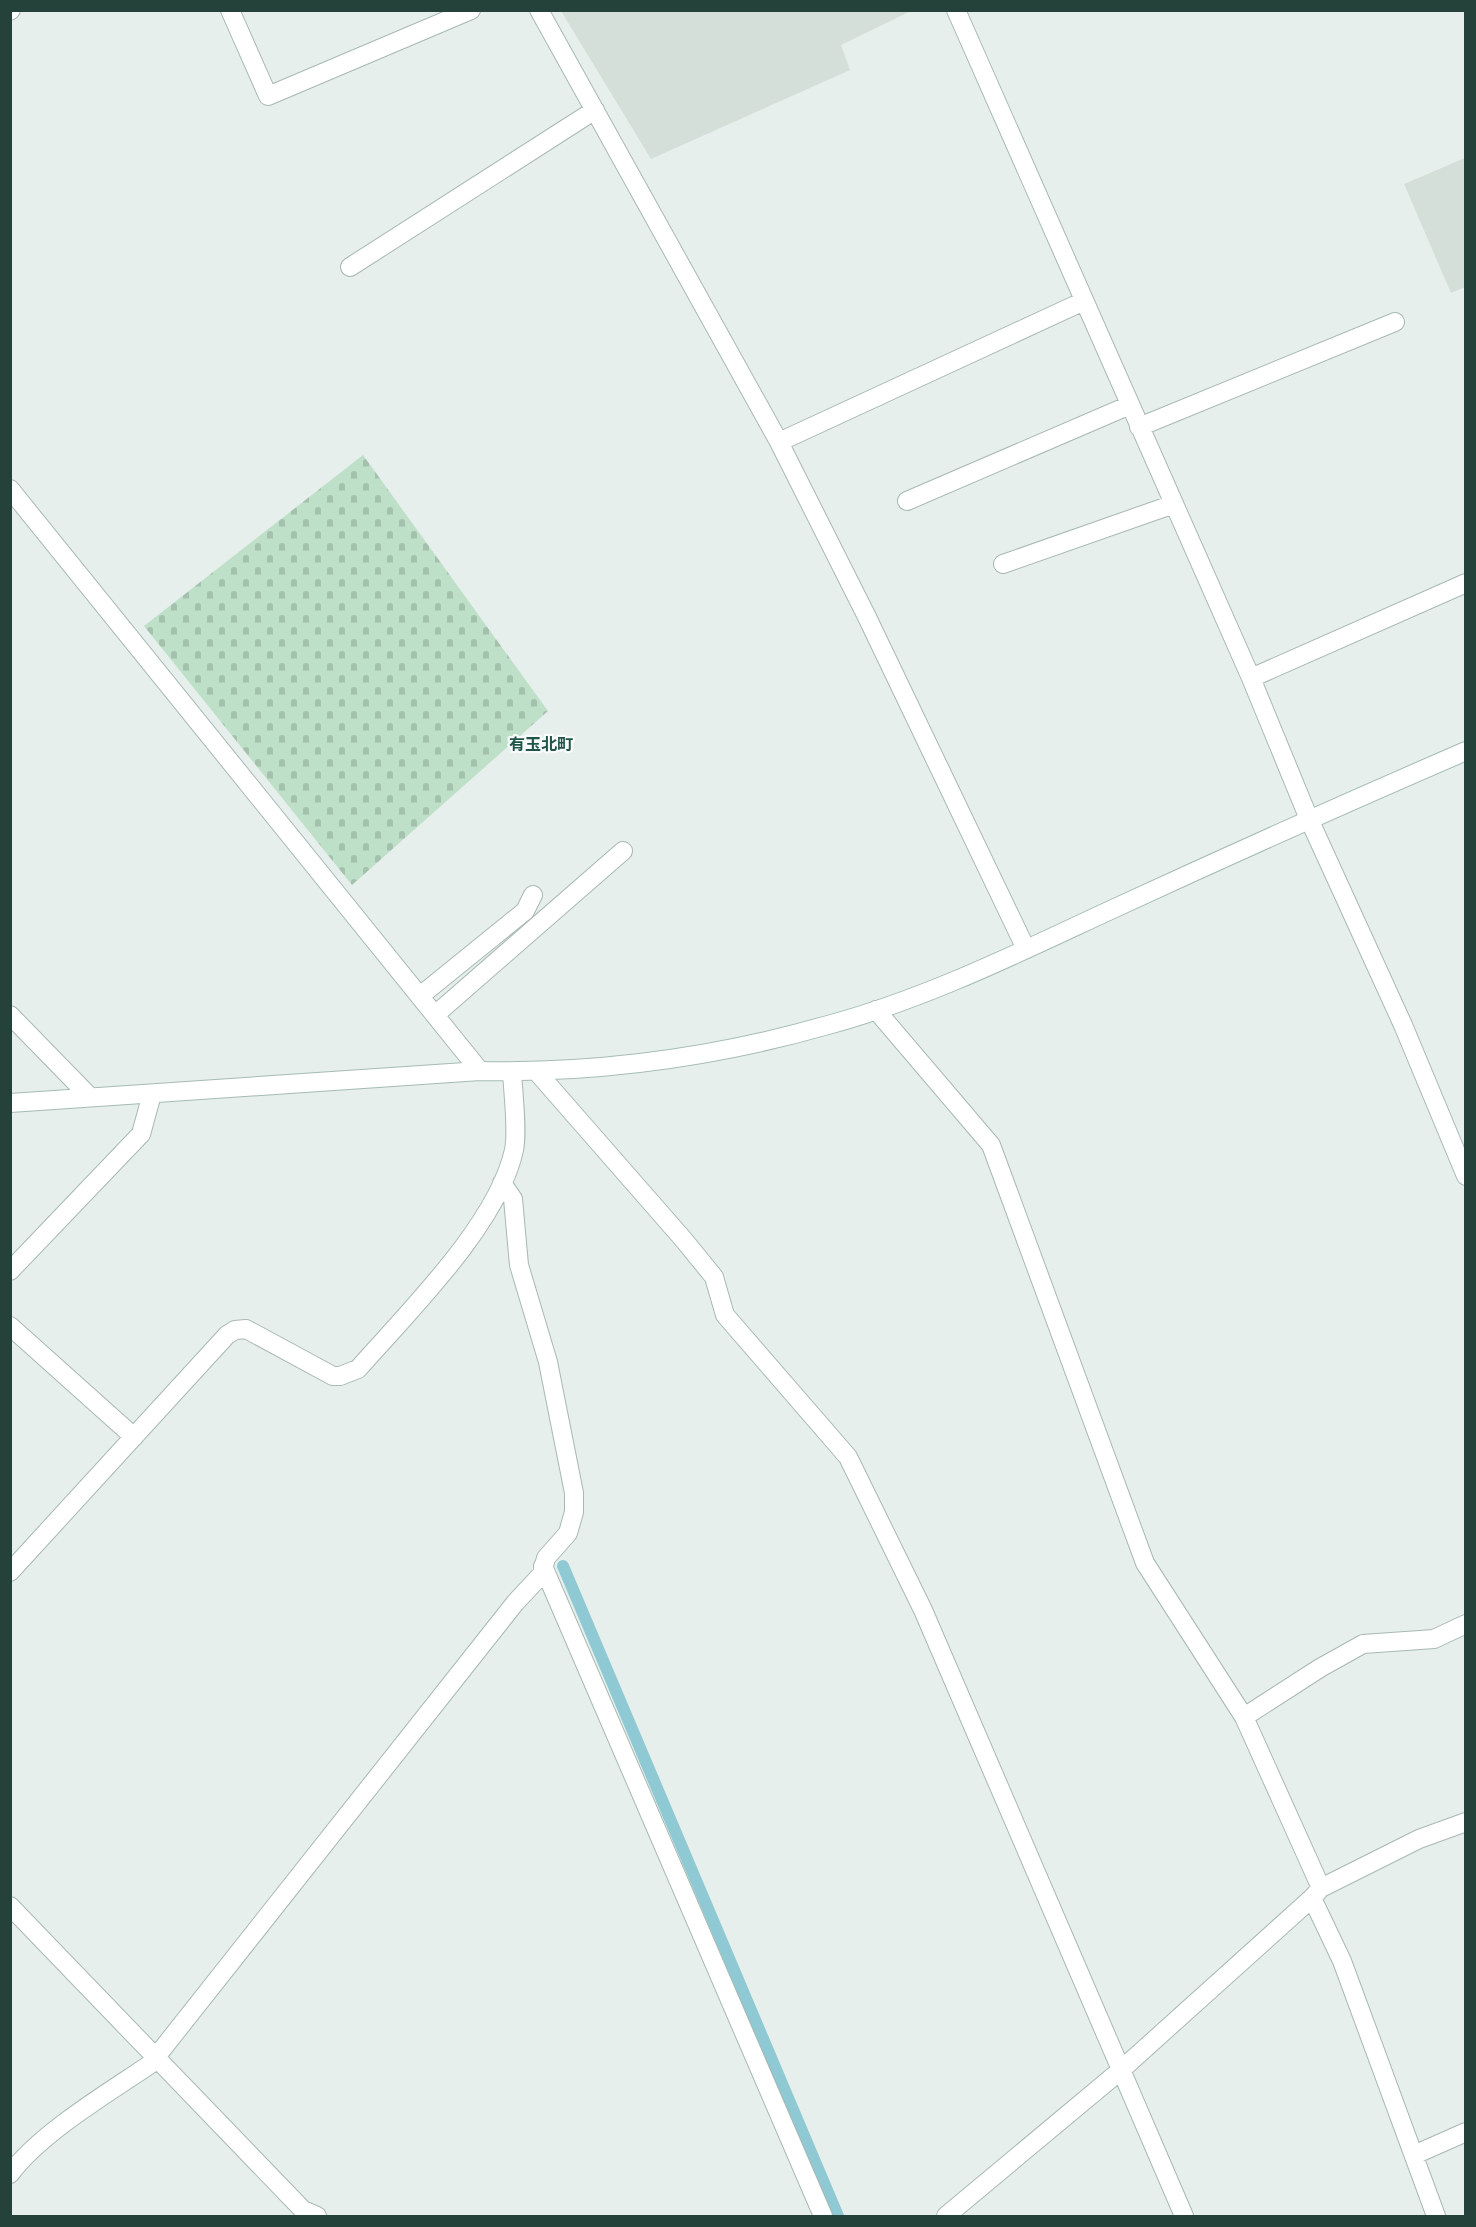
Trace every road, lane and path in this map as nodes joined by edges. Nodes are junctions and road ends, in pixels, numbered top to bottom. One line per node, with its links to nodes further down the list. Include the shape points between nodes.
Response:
1 (230, 10): 2 (street, via 268,96)
2 (471, 10)
3 (539, 10): 5 (street)
4 (956, 10): 7 (street)
5 (595, 110): 6 (street); 11 (street)
6 (350, 267)
7 (1084, 301): 9 (street); 11 (street)
8 (1395, 322): 10 (street)
9 (1130, 405): 10 (street); 13 (street)
10 (1139, 427): 14 (street)
11 (779, 442): 22 (street)
12 (10, 489): 23 (street)
13 (907, 501)
14 (1174, 504): 15 (street); 17 (street)
15 (1003, 564)
16 (1466, 583): 17 (street)
17 (1251, 678): 19 (street)
18 (1466, 750): 19 (street)
19 (1309, 819): 22 (street); 33 (street, via 1403,1025)
20 (623, 851): 26 (street)
21 (533, 895): 23 (street, via 525,911)
22 (1026, 949): 24 (street)
23 (420, 996): 26 (street)
24 (876, 1010): 29 (street, via 722,1051); 41 (street, via 990,1145 1145,1563)
25 (10, 1015): 31 (street)
26 (435, 1015): 27 (street)
27 (480, 1071): 28 (street); 30 (street)
28 (512, 1072): 29 (street); 34 (street, via 515,1147)
29 (537, 1072): 46 (street, via 714,1277 725,1315 848,1457 923,1610)
30 (152, 1094): 31 (street); 35 (street, via 141,1134)
31 (90, 1097): 32 (street)
32 (10, 1103)
33 (1466, 1176)
34 (502, 1183): 37 (street, via 465,1244 358,1369 333,1376 246,1329 235,1330); 38 (street, via 513,1199 519,1265 548,1362 574,1493 573,1521 568,1533)
35 (10, 1271)
36 (10, 1326): 37 (street)
37 (134, 1437): 39 (street)
38 (543, 1566): 45 (street, via 542,1574 515,1603); 51 (street)
39 (10, 1572)
40 (1466, 1624): 41 (street, via 1434,1639 1363,1644)
41 (1244, 1717): 43 (street)
42 (1466, 1822): 43 (street, via 1419,1839)
43 (1317, 1893): 46 (street); 48 (street)
44 (10, 1906): 45 (street)
45 (157, 2058): 49 (street, via 60,2128); 50 (street, via 303,2210)
46 (1121, 2070): 52 (street); 53 (street)
47 (1466, 2132): 48 (street)
48 (1414, 2155): 54 (street)
49 (10, 2174)
50 (317, 2217)
51 (823, 2217)
52 (946, 2217)
53 (1184, 2217)
54 (1436, 2217)

